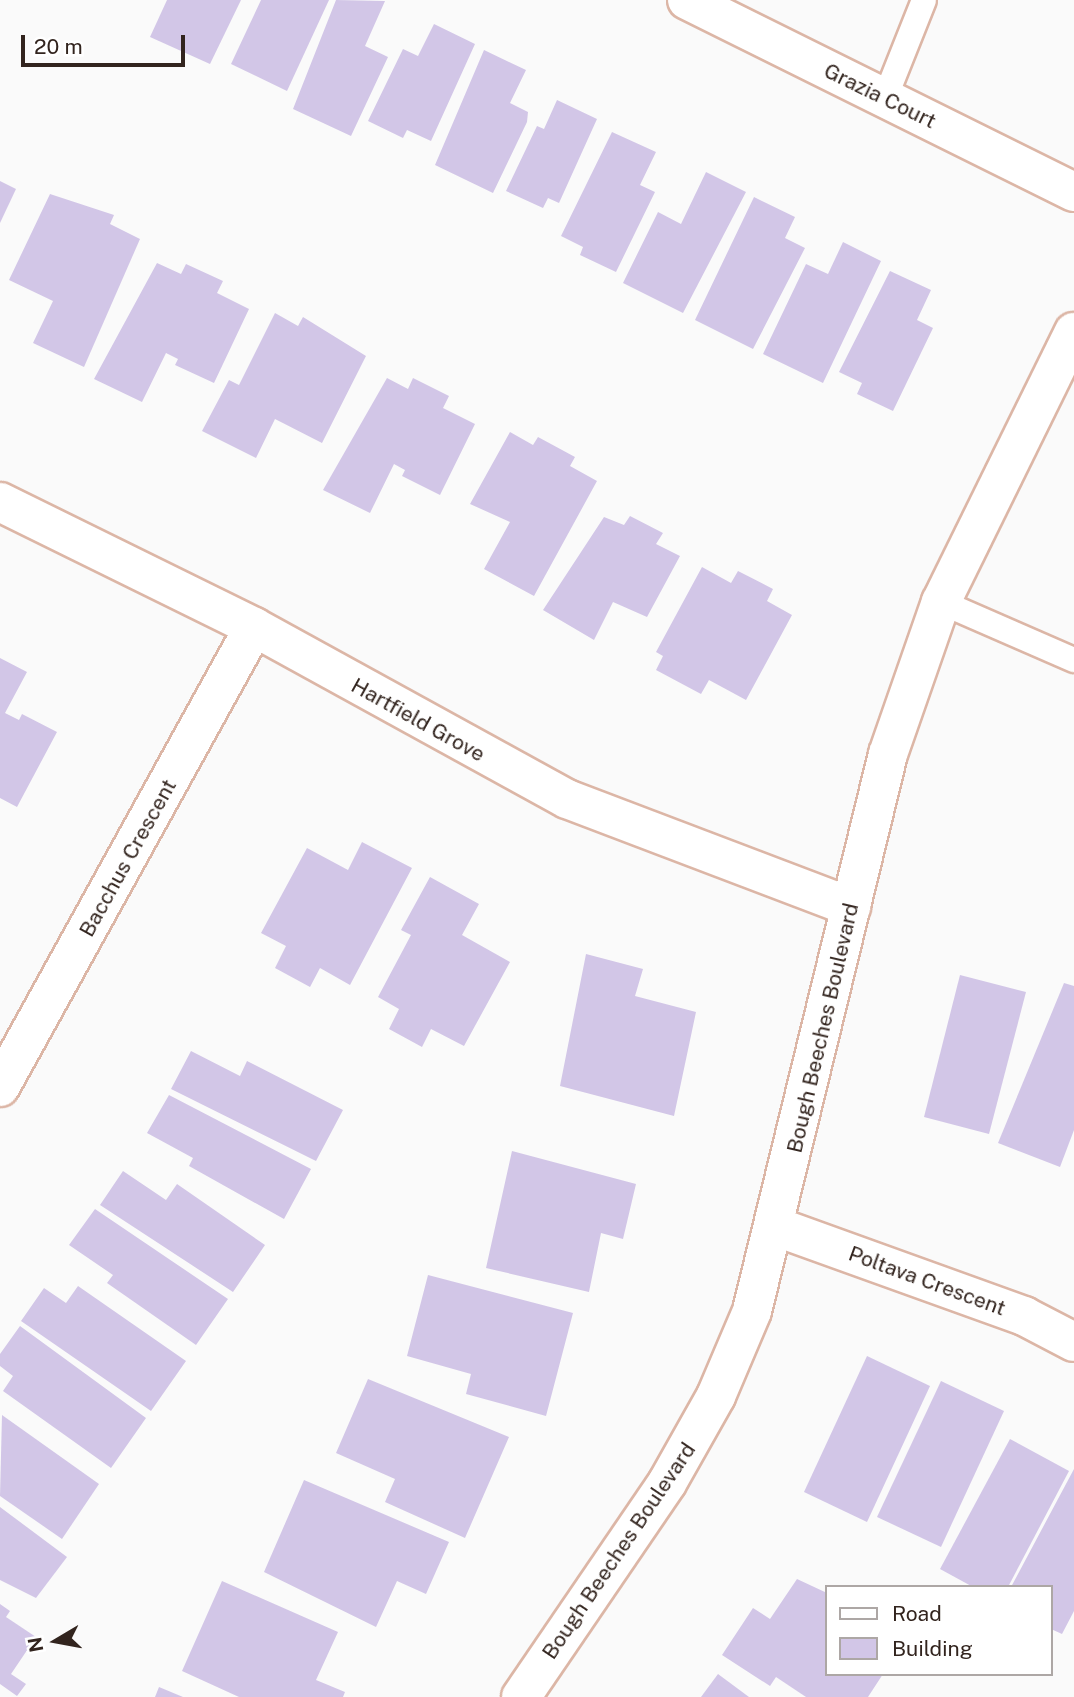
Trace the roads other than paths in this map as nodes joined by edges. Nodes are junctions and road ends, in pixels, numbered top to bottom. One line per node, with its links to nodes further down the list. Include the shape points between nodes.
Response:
1 (687, 0): 3 (street, Grazia Court)
2 (924, 0): 3 (lane)
3 (885, 98): 4 (street, Grazia Court)
4 (1074, 192)
5 (1074, 332): 7 (street, Bough Beeches Boulevard)
6 (0, 502): 8 (street, Hartfield Grove)
7 (941, 602): 9 (lane); 10 (street, Bough Beeches Boulevard, via 888,754)
8 (254, 627): 10 (street, Hartfield Grove, via 567,799); 11 (street, Bacchus Crescent)
9 (1074, 660)
10 (850, 906): 12 (street, Bough Beeches Boulevard)
11 (0, 1087)
12 (777, 1227): 13 (street, Poltava Crescent, via 1024,1316); 14 (street, Bough Beeches Boulevard, via 752,1311 694,1438)
13 (1074, 1342)
14 (521, 1697)

